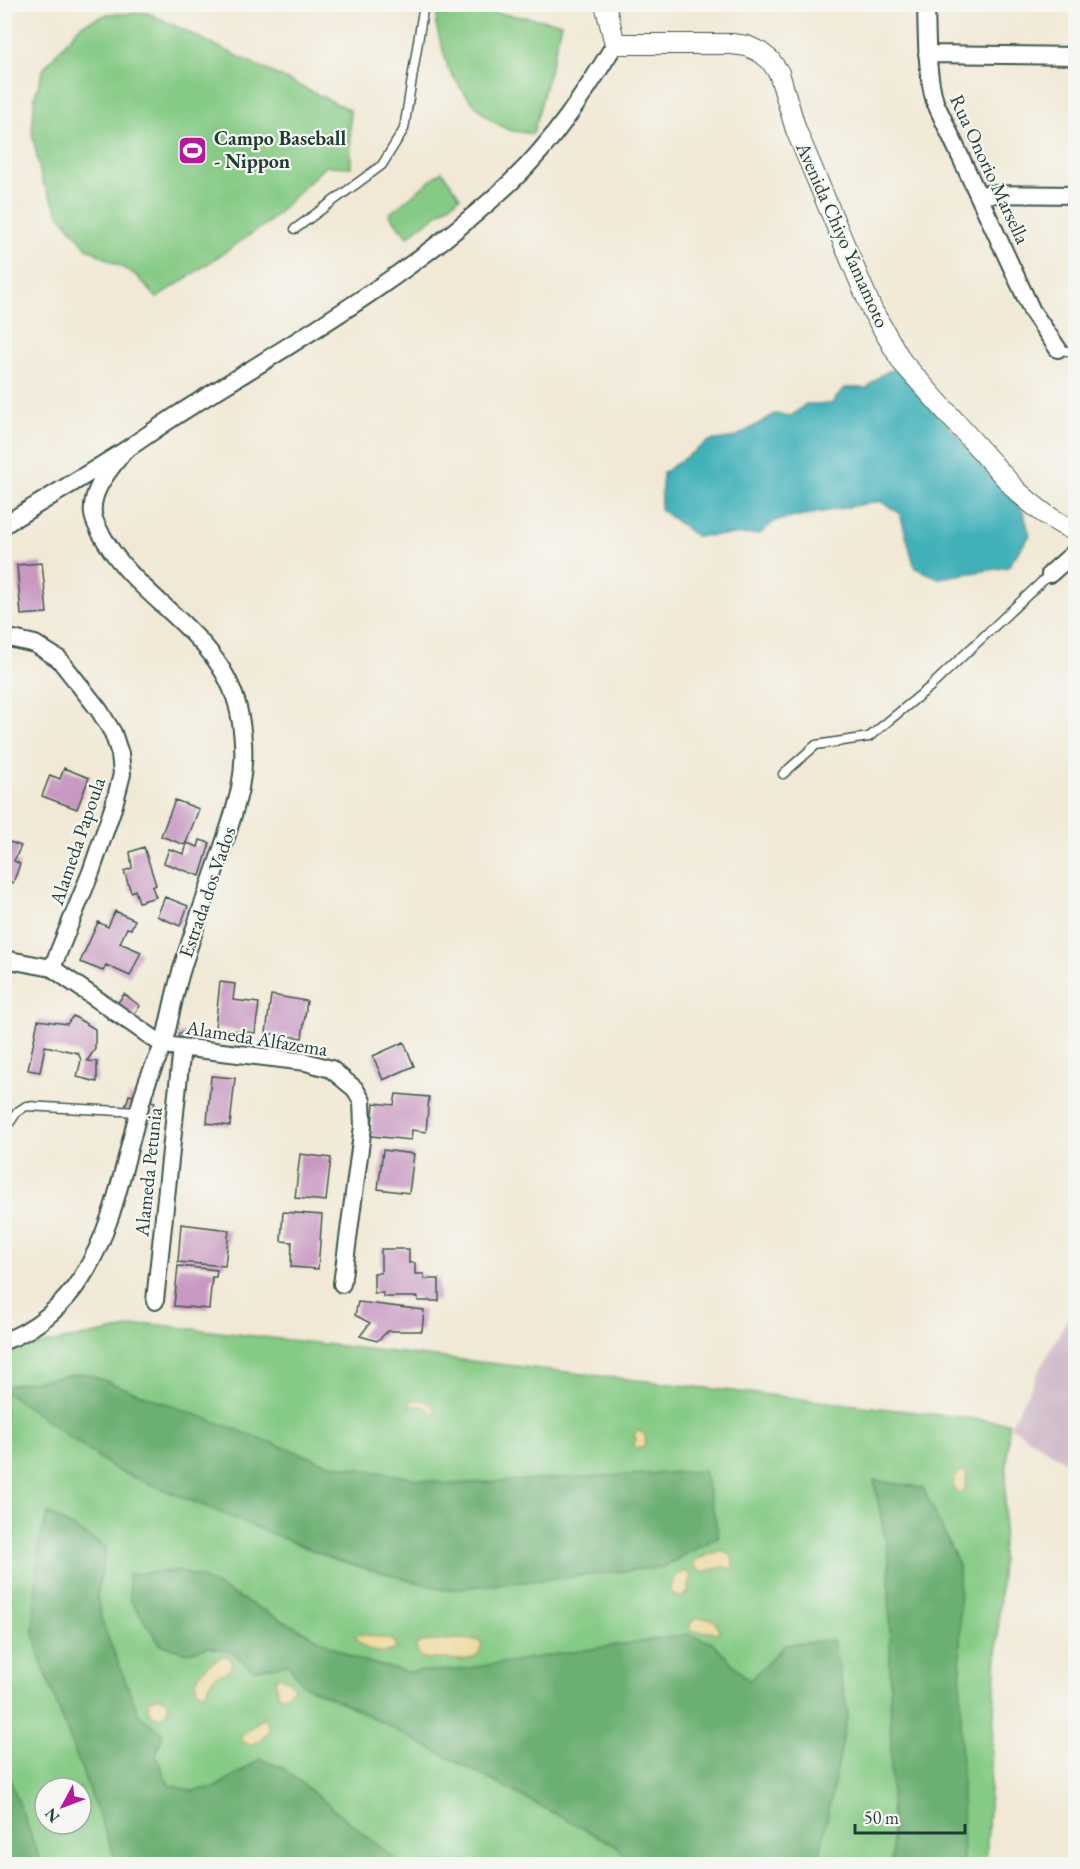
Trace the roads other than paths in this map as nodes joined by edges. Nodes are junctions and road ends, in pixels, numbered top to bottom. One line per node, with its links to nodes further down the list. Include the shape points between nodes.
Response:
1 (424, 4): 9 (lane, via 404,129 382,165)
2 (605, 4): 4 (street)
3 (926, 4): 5 (street, Rua Onorio Marsella)
4 (615, 44): 12 (street, via 573,111 542,149 512,181 457,227 385,283); 14 (street, Avenida Chiyo Yamamoto, via 732,44 747,46 770,60 779,73 796,130 872,310 902,362 1017,491 1060,525)
5 (927, 54): 6 (street); 7 (street, Rua Onorio Marsella, via 935,102)
6 (1076, 56)
7 (979, 194): 8 (street); 10 (street, Rua Onorio Marsella, via 1032,311)
8 (1076, 195)
9 (295, 229)
10 (1058, 349): 11 (lane)
11 (1076, 353)
12 (124, 451): 13 (street); 21 (street, Estrada dos Vados, via 96,495 93,514 101,534 134,578 219,663 232,686 243,737 240,786 233,816 180,973)
13 (4, 525)
14 (1076, 531)
15 (1076, 551): 16 (street)
16 (1050, 574): 18 (lane, via 930,687 868,737 816,745)
17 (4, 639): 20 (street, Alameda Papoula, via 35,644 59,659 99,711 120,754 122,774 114,805)
18 (783, 774)
19 (4, 959): 20 (street)
20 (52, 968): 21 (street)
21 (163, 1045): 22 (street, Alameda Alfazema); 23 (street, Estrada dos Vados)
22 (182, 1047): 25 (street, Alameda Alfazema, via 306,1062 331,1069 356,1089 362,1101 363,1126); 26 (street, Alameda Petunia)
23 (139, 1112): 24 (lane, via 26,1106); 27 (street, Estrada dos Vados, via 112,1209 82,1277 45,1318)
24 (4, 1131)
25 (342, 1284)
26 (155, 1301)
27 (4, 1341)

